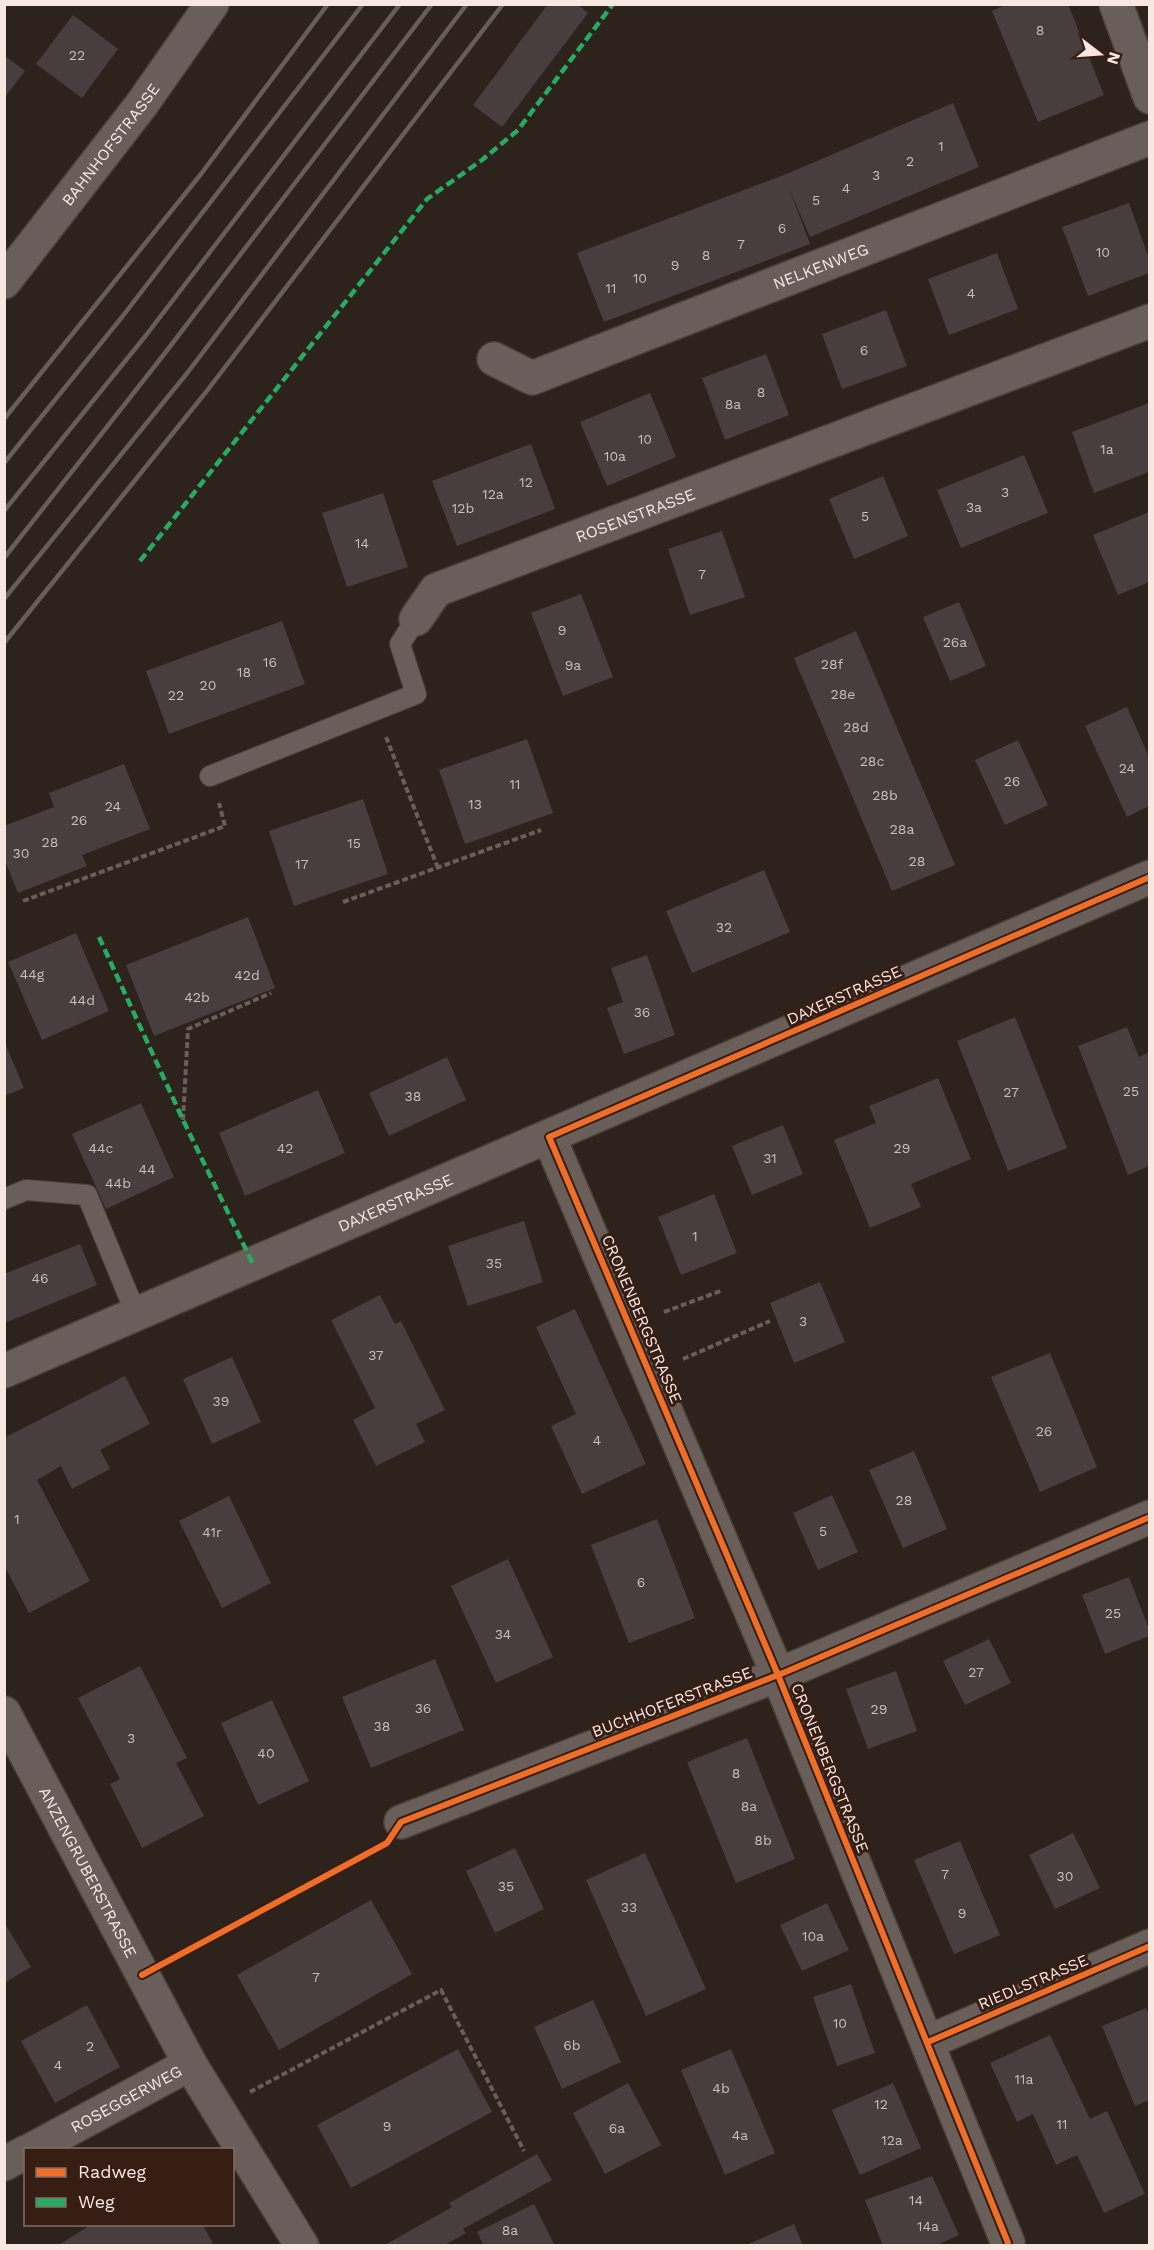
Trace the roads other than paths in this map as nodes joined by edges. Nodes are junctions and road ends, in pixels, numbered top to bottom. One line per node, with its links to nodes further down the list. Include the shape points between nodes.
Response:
1 (212, 4): 5 (street, BAHNHOFSTRASSE, via 142,104)
2 (1116, 4): 3 (street)
3 (1149, 97)
4 (1149, 138): 7 (street, NELKENWEG, via 532,378)
5 (4, 282)
6 (1149, 321): 8 (street, ROSENSTRASSE, via 436,590)
7 (494, 359)
8 (416, 619): 9 (lane, ROSENSTRASSE, via 400,644 416,694)
9 (210, 776)
10 (1149, 877): 11 (street, DAXERSTRASSE)
11 (549, 1137): 13 (street, DAXERSTRASSE); 16 (street, CRONENBERGSTRASSE)
12 (4, 1199): 13 (lane, via 26,1190 87,1195)
13 (136, 1314): 14 (street, DAXERSTRASSE)
14 (4, 1371)
15 (1149, 1517): 16 (street, BUCHHOFERSTRASSE)
16 (778, 1675): 18 (street, BUCHHOFERSTRASSE); 20 (street, CRONENBERGSTRASSE)
17 (4, 1713): 21 (street, ANZENGRUBERSTRASSE)
18 (401, 1822)
19 (1149, 1946): 20 (street, RIEDLSTRASSE)
20 (928, 2042): 26 (street, CRONENBERGSTRASSE)
21 (190, 2064): 22 (street, ROSEGGERWEG); 25 (street, ANZENGRUBERSTRASSE)
22 (35, 2148)
23 (24, 2153): 24 (street)
24 (4, 2164)
25 (302, 2246)
26 (1007, 2246)

